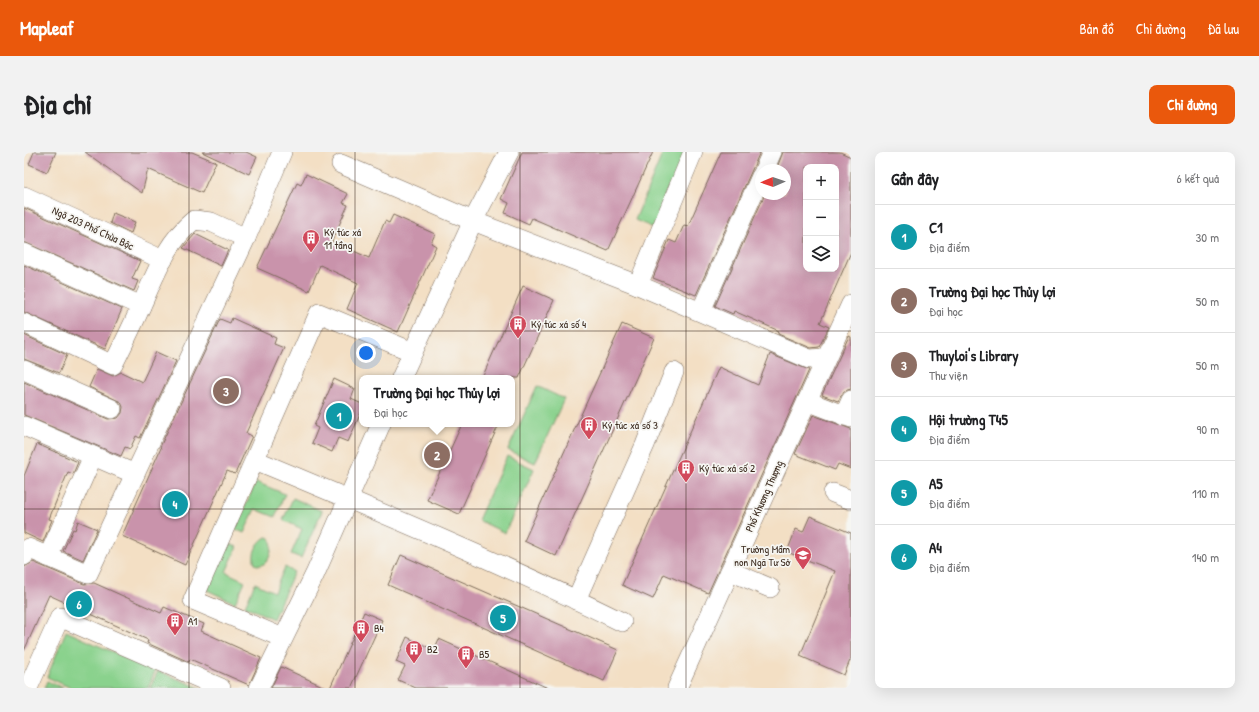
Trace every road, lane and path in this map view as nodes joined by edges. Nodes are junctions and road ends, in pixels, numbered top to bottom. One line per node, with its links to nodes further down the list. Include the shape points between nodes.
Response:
1 (282, 152): 10 (street)
2 (509, 152): 9 (street)
3 (693, 152): 13 (street)
4 (772, 152): 6 (street)
5 (341, 164): 9 (street)
6 (767, 164)
7 (755, 190): 16 (street)
8 (24, 196): 12 (street, Ngõ 203 Phố Chùa Bộc)
9 (473, 220): 13 (street); 18 (street)
10 (246, 238): 12 (street, via 211,222 194,220 176,237); 30 (street)
11 (24, 253): 15 (street)
12 (163, 260): 15 (street)
13 (638, 285): 16 (street)
14 (851, 304): 19 (street, Phố Khương Thượng)
15 (141, 306): 17 (street, via 113,365)
16 (701, 311): 19 (street)
17 (24, 323)
18 (413, 352): 22 (street); 29 (street, via 319,313)
19 (818, 363): 23 (street, Phố Khương Thượng)
20 (24, 370): 24 (street)
21 (674, 372): 38 (street, via 645,445)
22 (402, 375)
23 (807, 401): 25 (street); 36 (street, Phố Khương Thượng)
24 (112, 409)
25 (849, 411)
26 (24, 426): 28 (street)
27 (380, 427): 32 (street)
28 (93, 456): 30 (street); 35 (street)
29 (255, 460): 32 (street); 40 (street, via 193,600)
30 (135, 474): 35 (street, via 88,574)
31 (833, 493): 33 (street)
32 (348, 498): 38 (street); 40 (street, via 315,574)
33 (851, 500)
34 (24, 556): 35 (street, via 28,548)
35 (48, 557)
36 (730, 571): 37 (street); 44 (street, Phố Khương Thượng)
37 (770, 588)
38 (576, 600): 39 (street)
39 (622, 622)
40 (283, 638): 43 (street)
41 (28, 688): 42 (street, via 60,617)
42 (221, 688)
43 (259, 688)
44 (677, 688)

